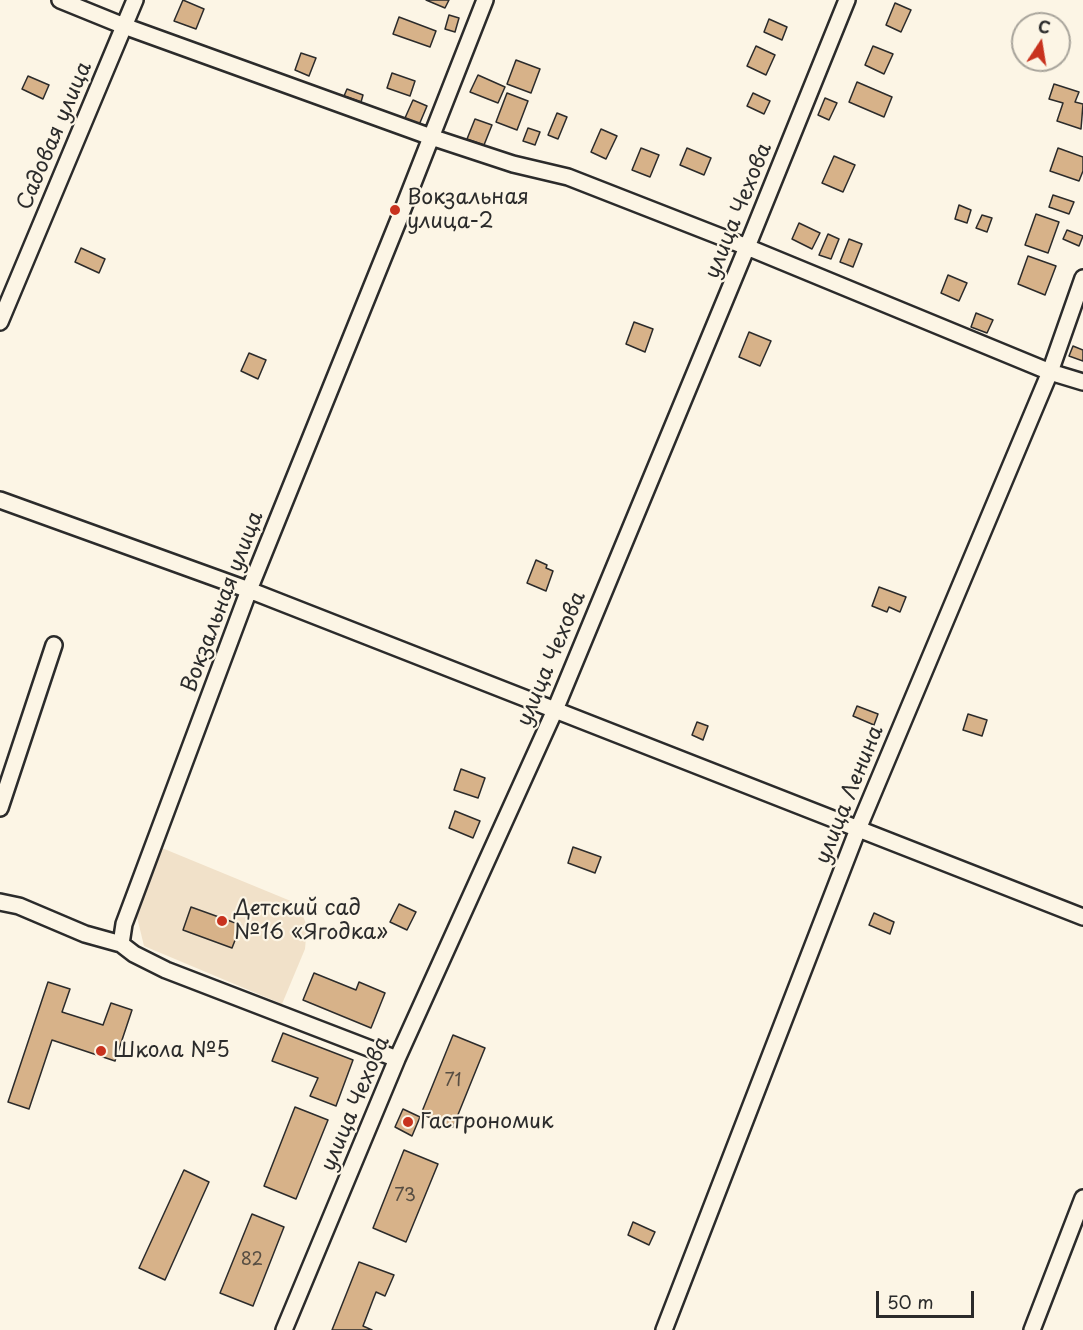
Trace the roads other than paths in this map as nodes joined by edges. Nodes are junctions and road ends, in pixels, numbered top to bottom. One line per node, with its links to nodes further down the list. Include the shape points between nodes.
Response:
1 (60, 0): 5 (street)
2 (135, 0): 5 (street, Садовая улица)
3 (485, 0): 6 (street, Вокзальная улица)
4 (847, 0): 7 (street, улица Чехова)
5 (124, 26): 6 (street); 9 (street, Садовая улица)
6 (431, 137): 7 (street, via 568,177); 13 (street, Вокзальная улица)
7 (747, 247): 10 (street); 15 (street, улица Чехова)
8 (1083, 278): 10 (street, улица Ленина)
9 (0, 322)
10 (1050, 372): 11 (street); 17 (street, улица Ленина)
11 (1083, 382)
12 (0, 500): 13 (street)
13 (249, 590): 15 (street); 20 (street, Вокзальная улица, via 124,924)
14 (54, 645): 16 (street)
15 (555, 710): 17 (street); 21 (street, улица Чехова)
16 (0, 808)
17 (858, 829): 19 (street); 24 (street, улица Ленина)
18 (0, 902): 20 (street)
19 (1083, 917)
20 (121, 944): 21 (street, via 166,970)
21 (397, 1059): 23 (street, улица Чехова)
22 (1083, 1198): 25 (street)
23 (284, 1330)
24 (664, 1330)
25 (1032, 1330)

